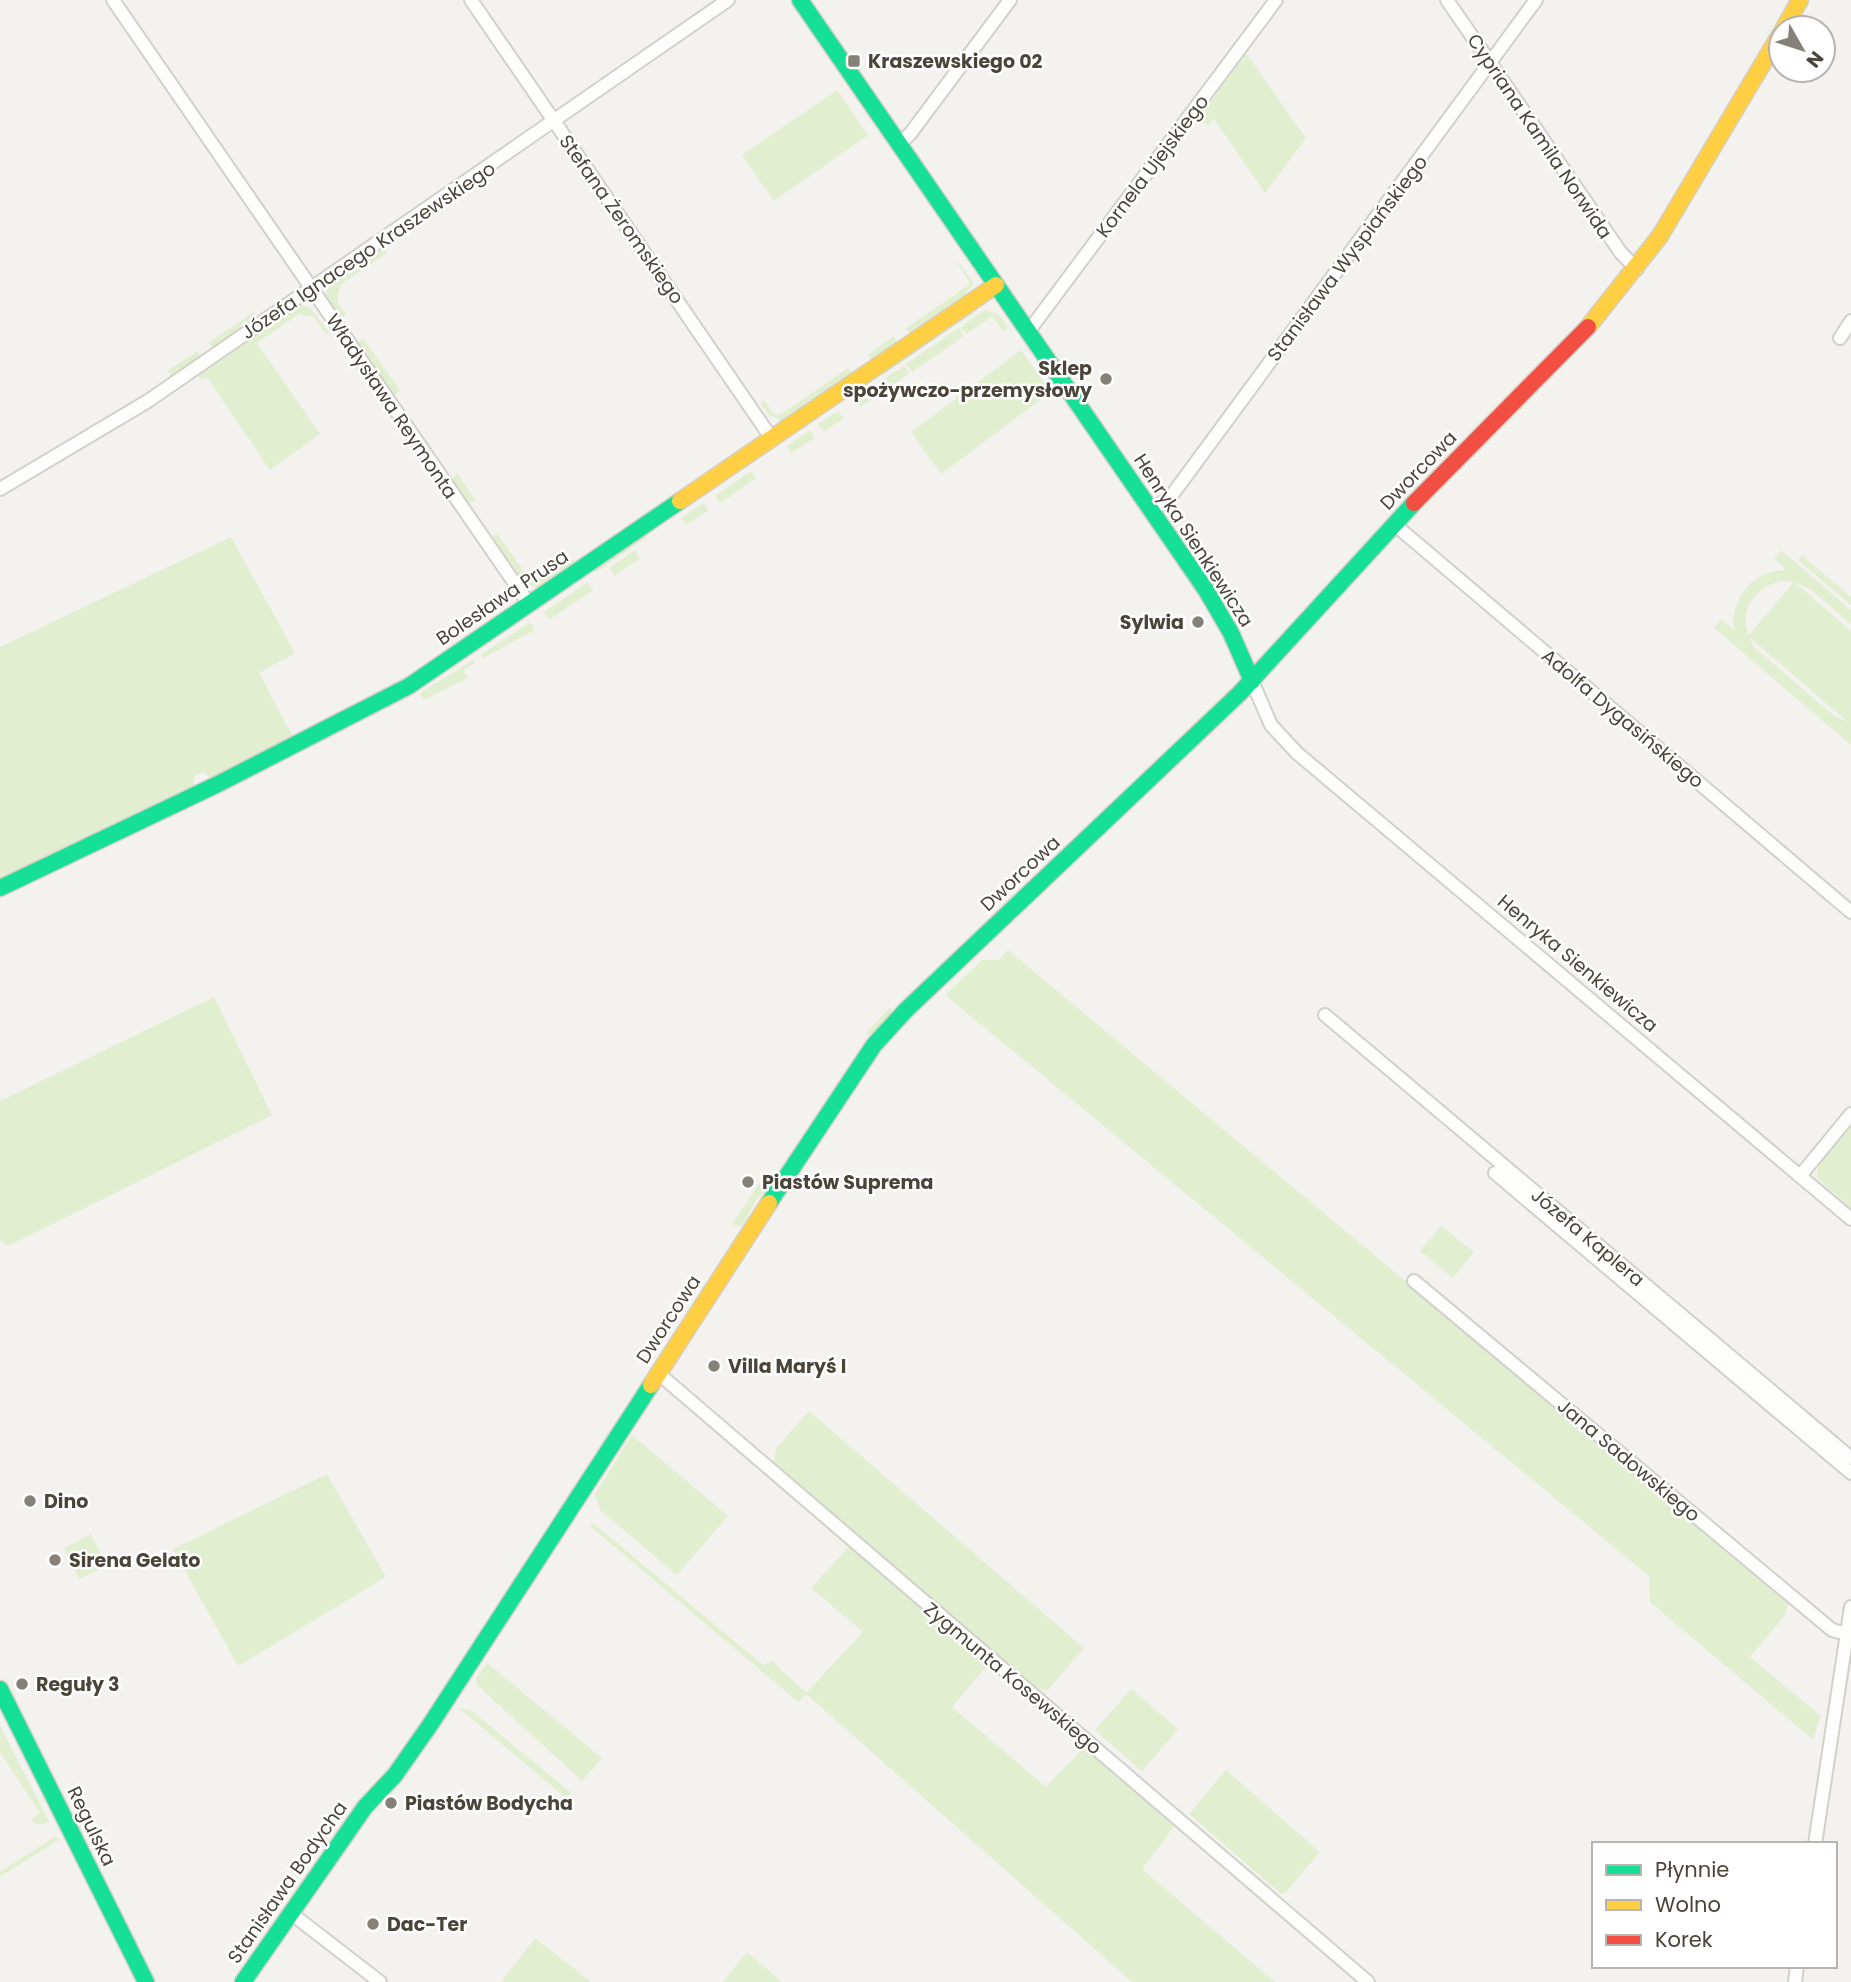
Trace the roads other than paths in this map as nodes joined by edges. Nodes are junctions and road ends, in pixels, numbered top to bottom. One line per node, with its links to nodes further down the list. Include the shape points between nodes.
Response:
1 (113, 0): 15 (street, Władysława Reymonta)
2 (471, 0): 11 (street, Stefana Żeromskiego)
3 (728, 0): 11 (street, Józefa Ignacego Kraszewskiego)
4 (800, 0): 12 (street, Henryka Sienkiewicza)
5 (1010, 0): 12 (street)
6 (1276, 0): 17 (street, Kornela Ujejskiego)
7 (1447, 0): 10 (street, Cypriana Kamila Norwida)
8 (1536, 0): 10 (street, Stanisława Wyspiańskiego)
9 (1767, 57): 13 (street, Dworcowa, via 1685,199)
10 (1490, 62): 13 (street, Cypriana Kamila Norwida, via 1621,253); 21 (street, Stanisława Wyspiańskiego, via 1172,495)
11 (555, 121): 15 (street, Józefa Ignacego Kraszewskiego); 19 (street, Stefana Żeromskiego)
12 (899, 144): 14 (street, Henryka Sienkiewicza)
13 (1637, 269): 22 (street, Dworcowa, via 1581,336)
14 (996, 285): 17 (street, Henryka Sienkiewicza); 19 (street, Bolesława Prusa)
15 (312, 289): 20 (street, Józefa Ignacego Kraszewskiego, via 148,401); 23 (street, Władysława Reymonta)
16 (1851, 321): 18 (street)
17 (1028, 331): 21 (street, Henryka Sienkiewicza)
18 (1840, 338)
19 (772, 439): 23 (street, Bolesława Prusa)
20 (0, 489)
21 (1152, 511): 24 (street, Henryka Sienkiewicza, via 1223,617)
22 (1394, 524): 24 (street, Dworcowa); 26 (street, Adolfa Dygasińskiego)
23 (529, 604): 25 (street, Bolesława Prusa, via 394,695)
24 (1252, 681): 30 (street, Henryka Sienkiewicza, via 1271,725 1297,753); 33 (street, Dworcowa, via 888,1028 836,1099)
25 (0, 888)
26 (1851, 912)
27 (1325, 1015): 34 (street, Józefa Kaplera)
28 (1851, 1114): 30 (street)
29 (1495, 1174): 35 (street, Józefa Kaplera)
30 (1800, 1176): 31 (street, Henryka Sienkiewicza)
31 (1851, 1219)
32 (1414, 1281): 37 (street, Jana Sadowskiego, via 1832,1630)
33 (658, 1373): 39 (street, Dworcowa, via 430,1725 395,1775); 45 (street, Zygmunta Kosewskiego)
34 (1851, 1458)
35 (1851, 1472)
36 (1851, 1607): 37 (street)
37 (1847, 1634): 40 (street)
38 (0, 1689): 42 (street, Regulska)
39 (365, 1807): 41 (street, Stanisława Bodycha)
40 (1815, 1842)
41 (292, 1914): 43 (street, Stanisława Bodycha); 44 (street)
42 (146, 1982)
43 (243, 1982)
44 (380, 1982)
45 (1368, 1982)

